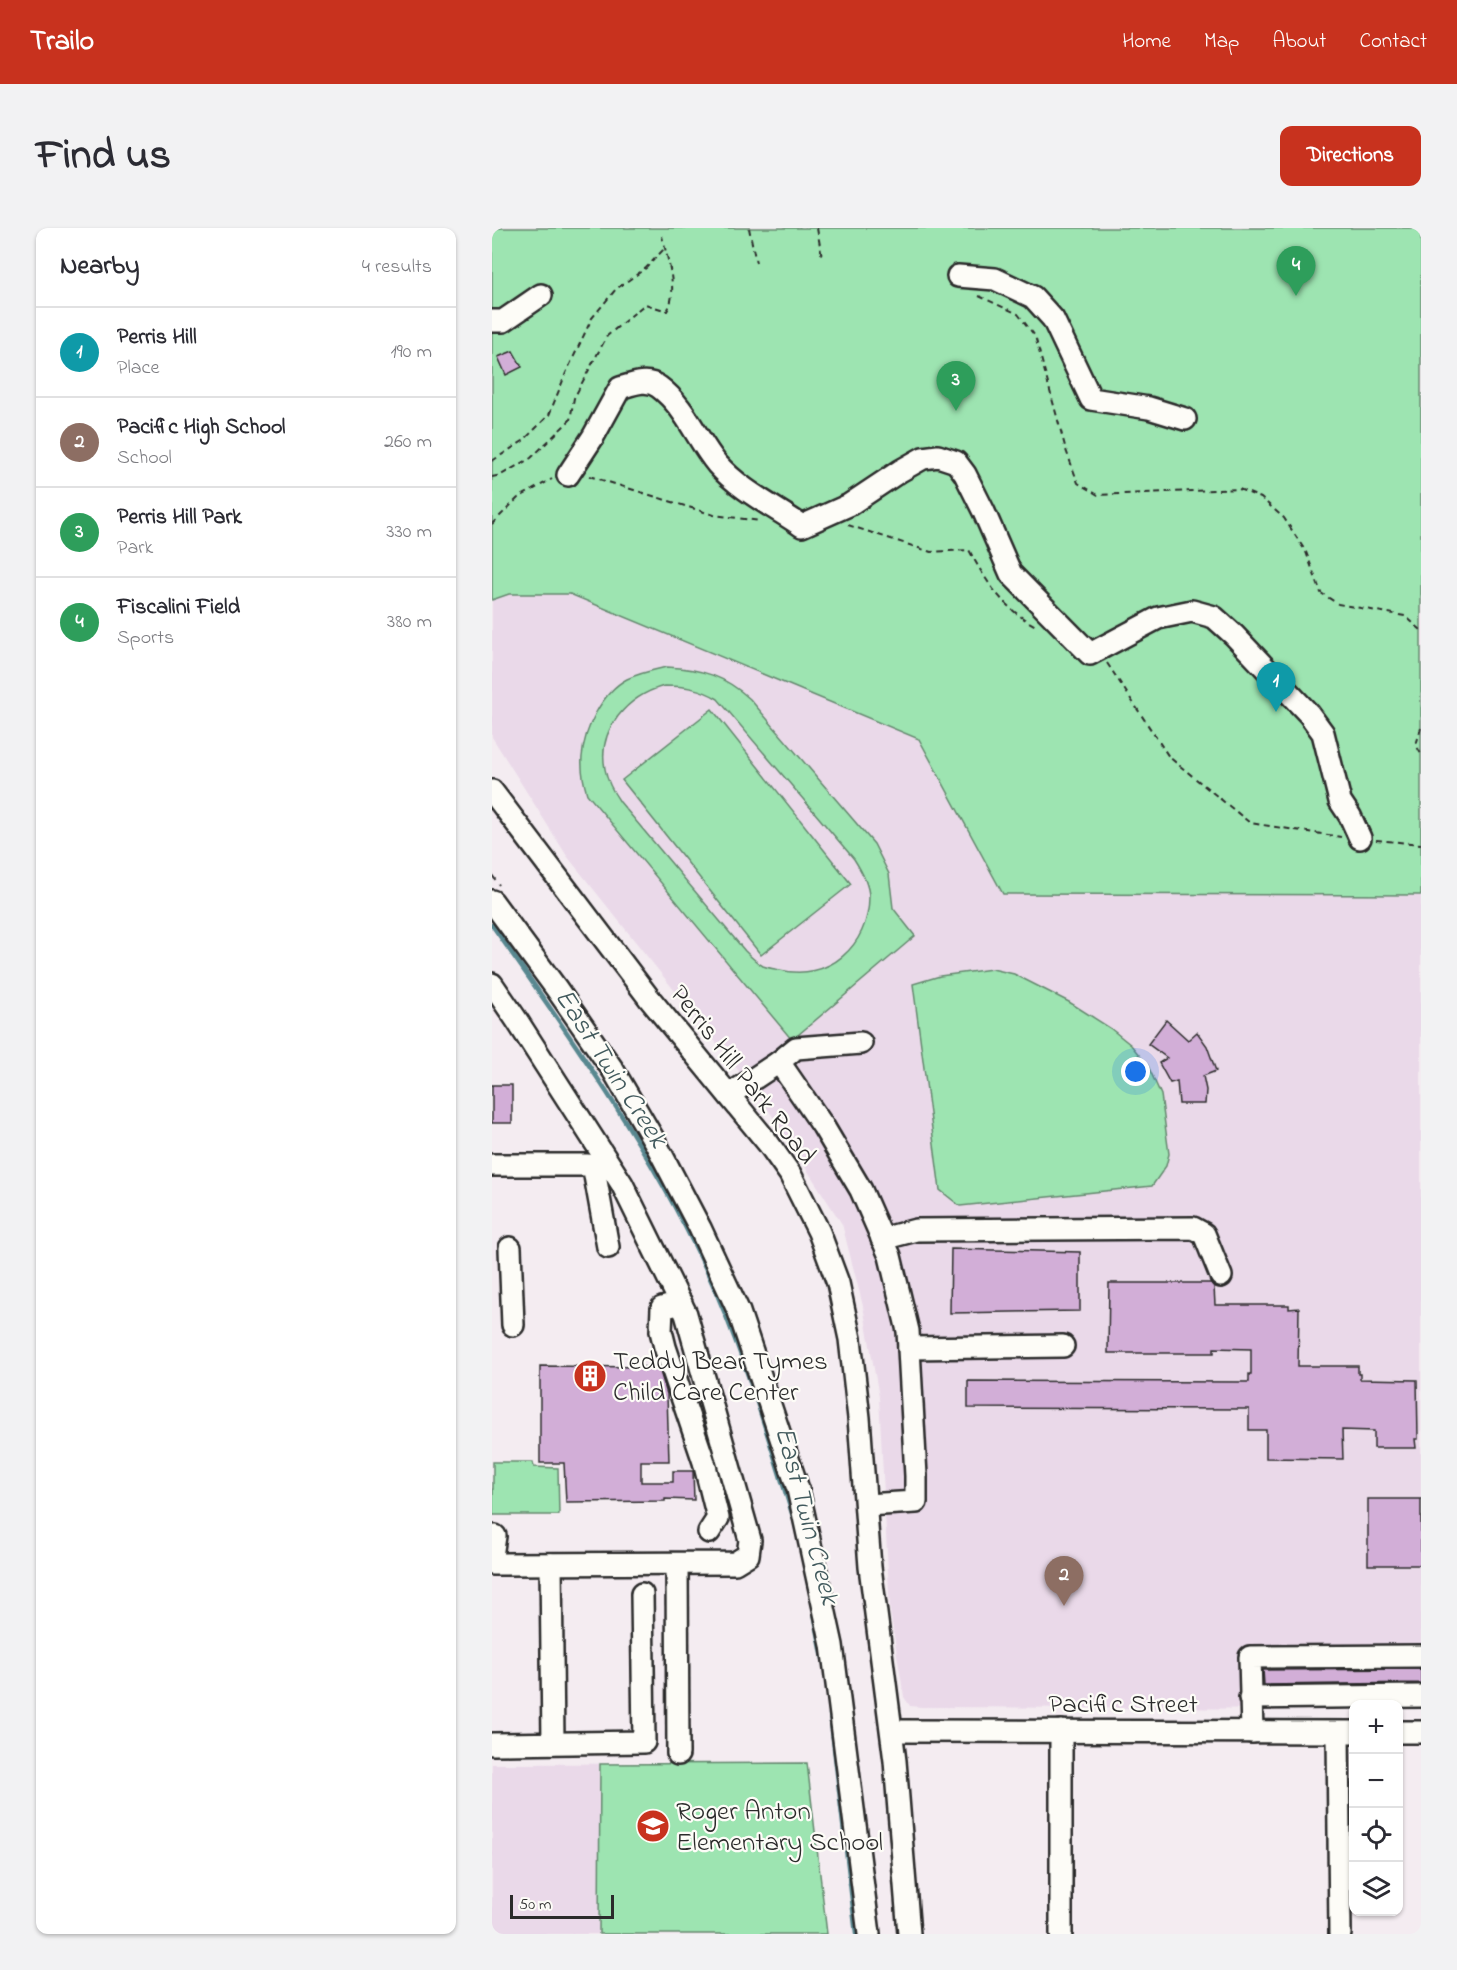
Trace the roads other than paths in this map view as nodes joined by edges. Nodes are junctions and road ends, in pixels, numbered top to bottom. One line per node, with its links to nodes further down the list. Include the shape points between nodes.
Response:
1 (958, 276): 4 (street, via 995,279 1034,297 1053,319 1091,399 1149,408)
2 (540, 295): 3 (street, via 503,321)
3 (492, 321)
4 (1185, 419)
5 (568, 475): 7 (street, via 620,388 638,381 658,385 675,401 717,464 748,492 802,526 849,505 923,458 938,456 956,462 984,512 1011,574 1090,654 1158,618 1192,611 1214,617 1234,635 1323,733 1340,801)
6 (492, 791): 12 (street, Perris Hill Park Road, via 648,998)
7 (1360, 838)
8 (495, 893): 42 (street, via 655,1142 739,1312 798,1489 832,1646)
9 (492, 984): 18 (street, via 622,1184)
10 (861, 1043): 11 (street, via 796,1048)
11 (779, 1062): 12 (street); 14 (street, via 861,1190)
12 (729, 1095): 24 (street, Perris Hill Park Road, via 790,1174 819,1232 838,1283 850,1339)
13 (492, 1165): 15 (street, via 588,1165 594,1170)
14 (882, 1239): 17 (street, via 916,1230 1193,1228 1204,1234); 21 (street, via 903,1307)
15 (608, 1247)
16 (510, 1248): 19 (street)
17 (1221, 1276)
18 (681, 1303): 22 (street); 23 (street, via 662,1308 661,1331)
19 (513, 1325)
20 (1063, 1346): 21 (street)
21 (909, 1348): 24 (street, via 916,1502)
22 (725, 1446): 23 (street); 28 (street, via 750,1540 748,1555 735,1563)
23 (704, 1462): 25 (street, via 718,1518)
24 (866, 1505): 33 (street, Perris Hill Park Road)
25 (709, 1532)
26 (492, 1564): 27 (street)
27 (551, 1564): 28 (street); 39 (street)
28 (677, 1564): 41 (street)
29 (642, 1594): 39 (street, via 644,1742)
30 (1421, 1656): 32 (street, via 1250,1657)
31 (1421, 1696): 32 (street)
32 (1250, 1698): 35 (street)
33 (892, 1731): 34 (street, Pacific Street); 43 (street, Perris Hill Park Road)
34 (1061, 1731): 35 (street, Pacific Street); 44 (street)
35 (1252, 1732): 36 (street, Pacific Street)
36 (1346, 1732): 45 (street)
37 (1403, 1732): 38 (street)
38 (1421, 1732)
39 (553, 1743): 40 (street)
40 (492, 1744)
41 (678, 1754)
42 (869, 1934)
43 (909, 1934)
44 (1061, 1934)
45 (1340, 1934)

